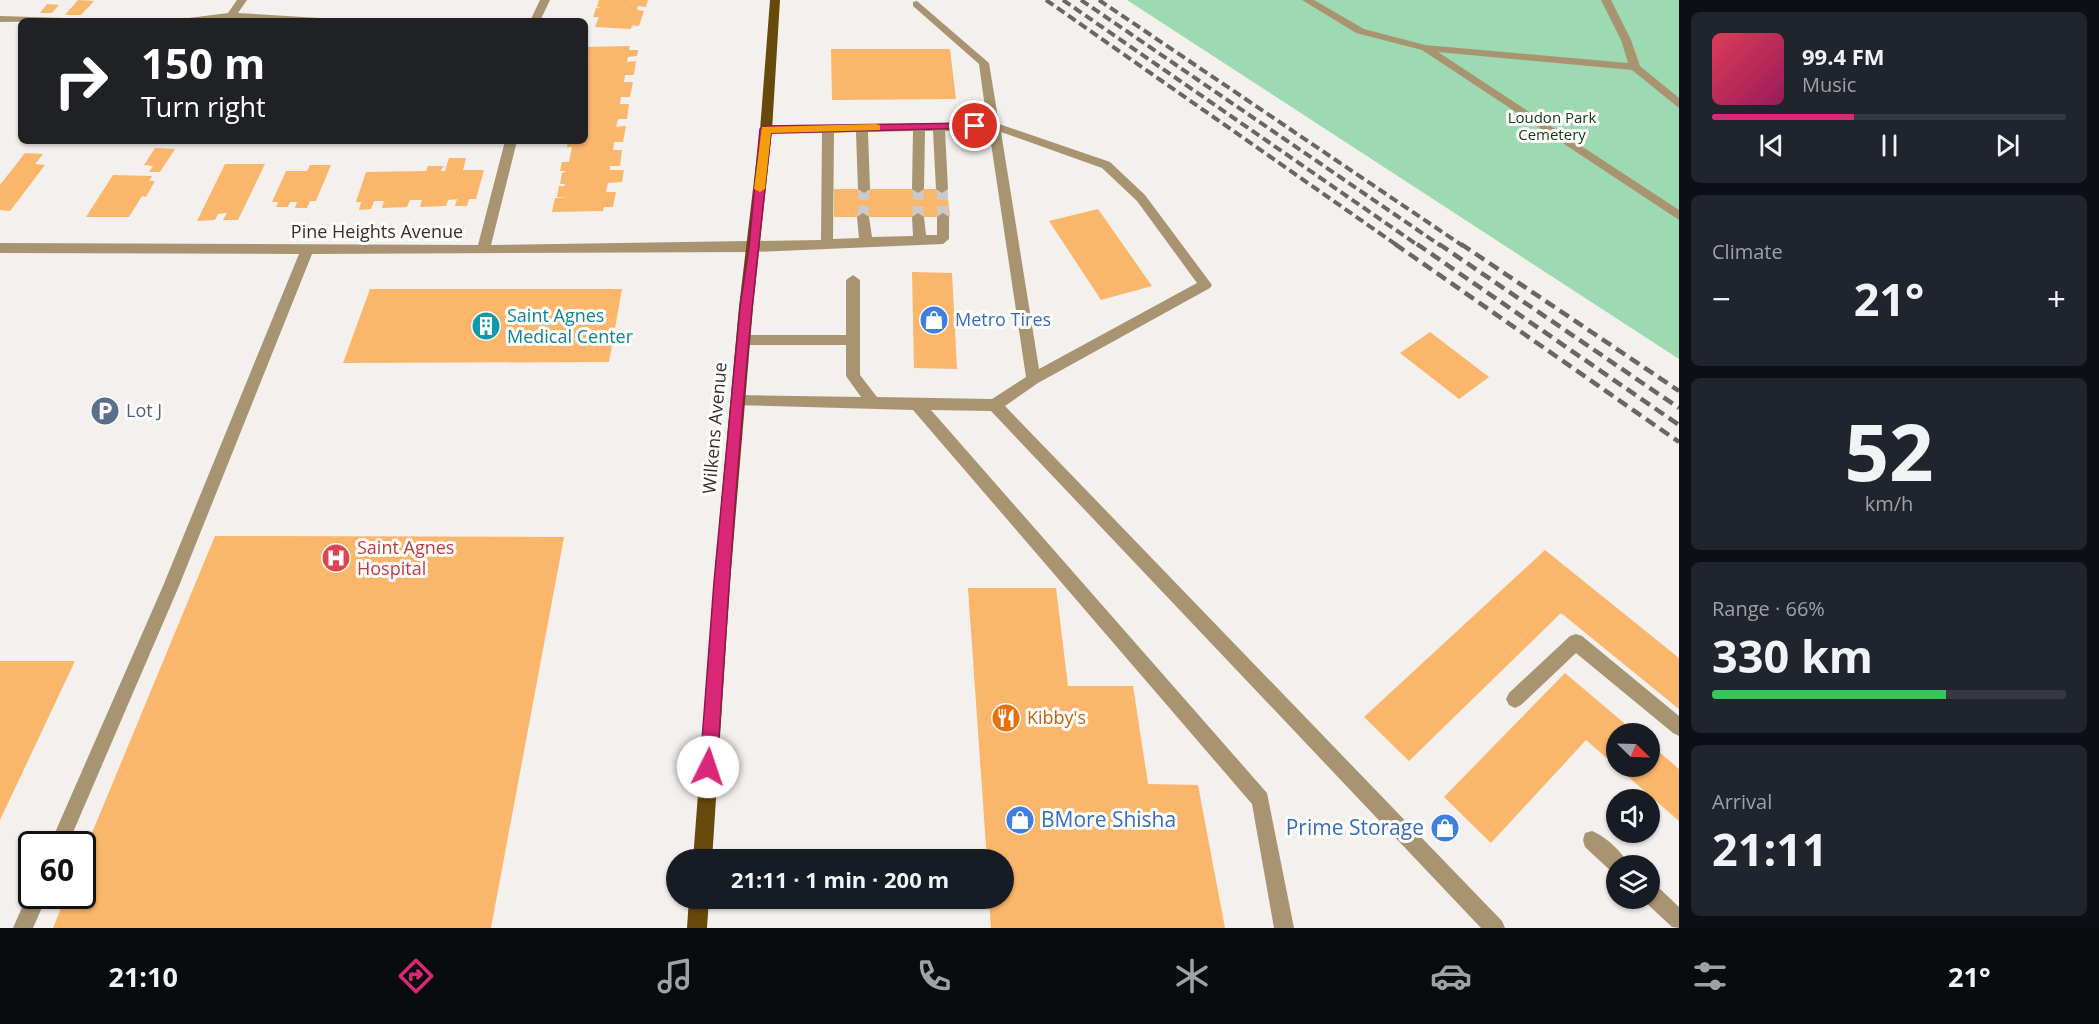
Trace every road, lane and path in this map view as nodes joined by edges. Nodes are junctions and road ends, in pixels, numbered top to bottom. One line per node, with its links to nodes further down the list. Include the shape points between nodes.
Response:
1 (242, 0): 7 (street)
2 (545, 0): 10 (street)
3 (775, 0): 21 (main road, Wilkens Avenue)
4 (1307, 0): 13 (street, via 1360,31)
5 (1606, 0): 14 (street)
6 (917, 3): 17 (street, via 984,63)
7 (231, 16): 8 (street); 9 (street)
8 (214, 18)
9 (266, 18)
10 (536, 18)
11 (0, 19): 12 (street)
12 (18, 20)
13 (1425, 48): 14 (street); 26 (street)
14 (1635, 67): 15 (street)
15 (1679, 104)
16 (939, 126): 17 (street); 18 (street); 25 (street)
17 (994, 126): 40 (street); 40 (street, via 1106,165 1141,198 1205,285)
18 (919, 127): 20 (street); 24 (street)
19 (828, 128): 20 (street); 21 (street); 32 (street)
20 (862, 128): 23 (street)
21 (766, 129): 33 (main road, Wilkens Avenue)
22 (510, 144): 36 (street)
23 (864, 189)
24 (918, 189)
25 (942, 189)
26 (1679, 216)
27 (863, 217): 31 (street)
28 (918, 217): 30 (street)
29 (943, 217): 30 (street, Pine Heights Avenue, via 943,239)
30 (920, 240): 31 (street, Pine Heights Avenue)
31 (866, 242): 32 (street, Pine Heights Avenue)
32 (827, 244): 33 (street, Pine Heights Avenue)
33 (754, 247): 36 (street, Pine Heights Avenue); 38 (main road, Wilkens Avenue)
34 (0, 248): 35 (street, Pine Heights Avenue)
35 (307, 250): 36 (street, Pine Heights Avenue); 47 (street, via 171,586)
36 (483, 250)
37 (853, 280): 39 (street)
38 (743, 340): 39 (street); 41 (main road, Wilkens Avenue)
39 (853, 340): 42 (street, via 853,376)
40 (1033, 379): 44 (street)
41 (738, 400): 42 (street); 49 (main road, Wilkens Avenue)
42 (874, 404): 43 (street)
43 (917, 404): 44 (street); 57 (street, via 1260,800)
44 (995, 405): 58 (street)
45 (1515, 699): 46 (street, via 1576,642)
46 (1679, 727)
47 (65, 831)
48 (1592, 840): 50 (street)
49 (703, 849)
50 (1608, 855)
51 (1660, 903): 54 (street)
52 (31, 909): 55 (street)
53 (698, 909): 56 (main road)
54 (1679, 920)
55 (23, 928)
56 (697, 928)
57 (1284, 928)
58 (1495, 928)

